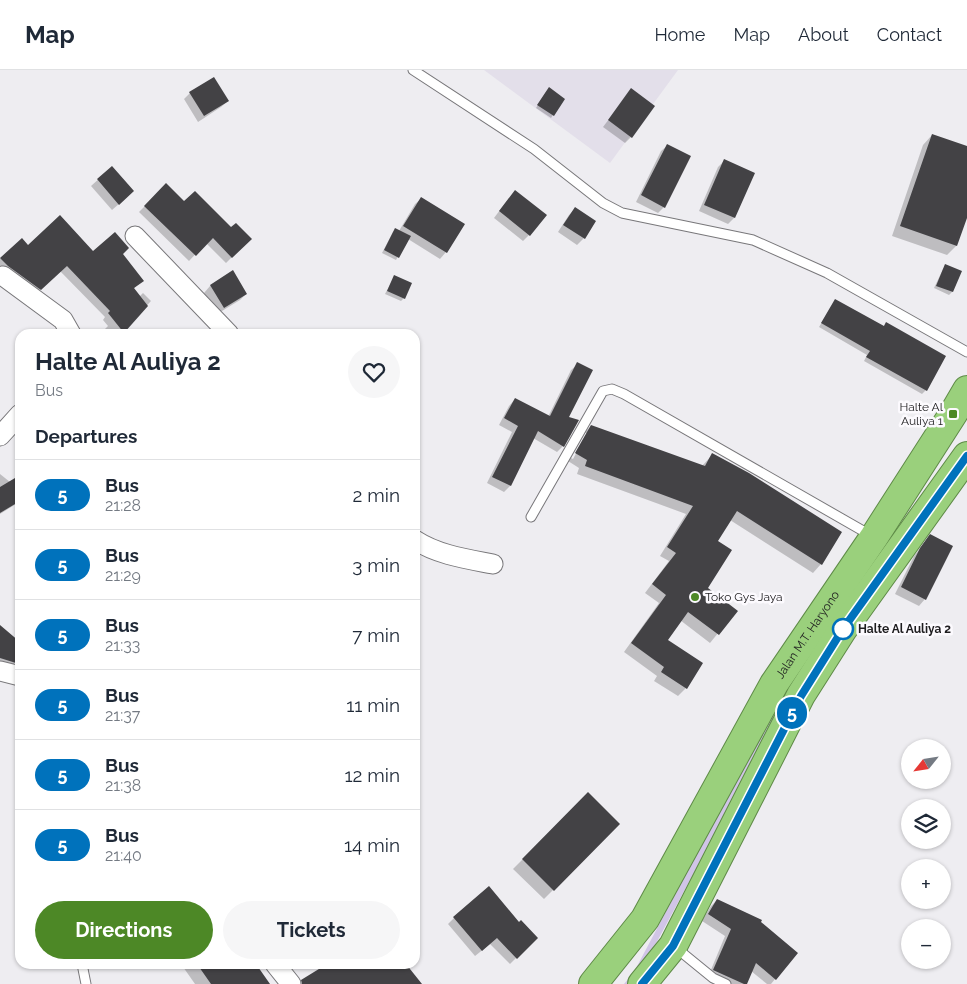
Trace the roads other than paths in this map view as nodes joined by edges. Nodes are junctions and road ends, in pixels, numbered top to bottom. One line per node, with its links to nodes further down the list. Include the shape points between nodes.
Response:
1 (413, 70): 6 (lane, via 534,149 603,203 622,213 753,240 827,273)
2 (135, 236): 4 (street)
3 (3, 276): 5 (street, via 63,320)
4 (209, 326)
5 (68, 329)
6 (967, 352)
7 (967, 390): 12 (highway, Jalan M.T. Haryono)
8 (15, 420): 9 (street)
9 (0, 436)
10 (967, 456): 18 (highway, via 843,629)
11 (531, 517): 12 (lane, via 603,391 612,389)
12 (874, 537): 17 (highway, Jalan M.T. Haryono)
13 (420, 543): 14 (street, via 461,558)
14 (493, 564)
15 (0, 671): 16 (street)
16 (15, 675)
17 (774, 684): 18 (highway); 24 (highway, Jalan M.T. Haryono, via 644,918)
18 (801, 696): 19 (highway)
19 (673, 946): 25 (highway); 26 (lane)
20 (83, 969): 22 (lane)
21 (279, 969): 23 (street)
22 (86, 984)
23 (291, 984)
24 (593, 984)
25 (642, 984)
26 (726, 984)

